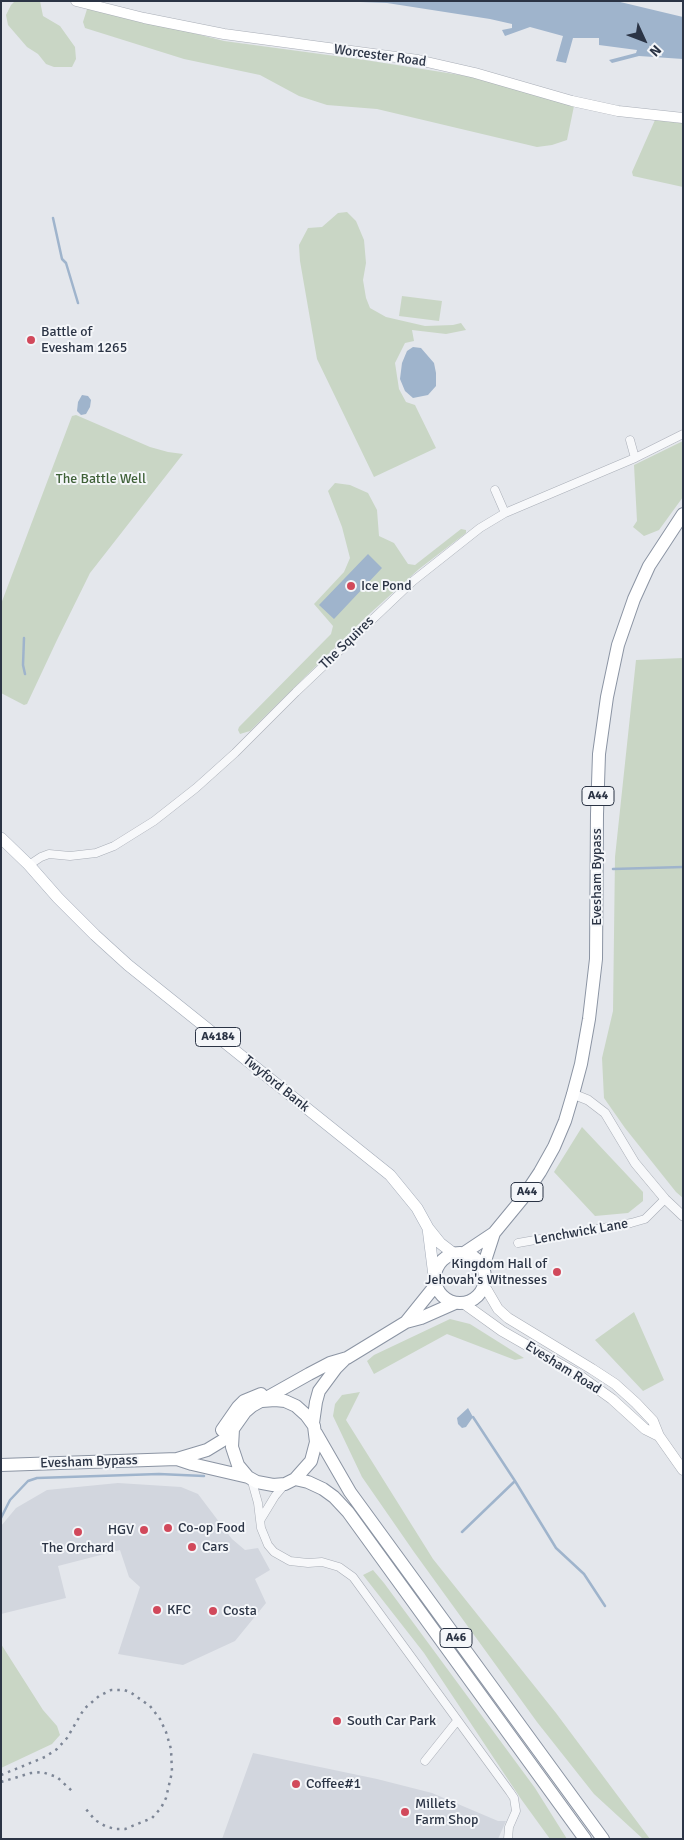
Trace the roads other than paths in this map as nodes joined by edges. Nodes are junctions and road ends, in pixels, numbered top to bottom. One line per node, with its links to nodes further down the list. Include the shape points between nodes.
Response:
1 (76, 1): 2 (main road, Worcester Road, via 224,34 418,60 572,101 618,111)
2 (683, 118)
3 (683, 434): 5 (street, The Squires)
4 (630, 440): 5 (street)
5 (635, 458): 7 (street, The Squires)
6 (495, 490): 7 (street)
7 (505, 513): 10 (street, The Squires, via 413,581 235,753 154,821 114,846 96,853 50,854)
8 (683, 514): 11 (highway, Evesham Bypass / A44, via 648,566 634,599 618,645 607,697 598,780 596,959 589,1019)
9 (3, 844): 10 (main road, Twyford Bank / A4184)
10 (29, 865): 14 (main road, Twyford Bank / A4184, via 58,898 128,965 390,1175 417,1208)
11 (573, 1094): 12 (street, via 588,1100 604,1113 635,1163); 15 (highway, Evesham Bypass / A44, via 561,1129 540,1172)
12 (665, 1199): 13 (street); 16 (street, Lenchwick Lane, via 645,1219)
13 (683, 1216)
14 (428, 1228): 17 (main road, Twyford Bank / A4184, via 440,1243); 19 (main road, Twyford Bank / A4184)
15 (494, 1233): 17 (highway, Evesham Bypass / A44); 18 (highway, Evesham Bypass / A44)
16 (518, 1244)
17 (459, 1253): 18 (highway, via 478,1260); 19 (highway, via 444,1257 439,1263)
18 (483, 1267): 20 (highway)
19 (435, 1281): 21 (highway, via 442,1296); 22 (highway)
20 (484, 1285): 21 (highway, via 475,1298); 28 (main road, Evesham Road, via 498,1309 508,1318 615,1384 653,1421)
21 (459, 1303): 22 (highway); 28 (main road, Evesham Road, via 577,1374 612,1399 645,1429)
22 (406, 1322): 23 (highway)
23 (347, 1358): 24 (highway, via 330,1363); 26 (highway, via 319,1391)
24 (284, 1388): 25 (highway); 30 (highway, via 244,1400 221,1432 206,1444 166,1453)
25 (262, 1401): 26 (highway, via 286,1401 296,1406); 27 (highway, via 245,1412)
26 (314, 1428): 34 (highway, via 315,1450 311,1461); 40 (highway, A46, via 350,1492)
27 (233, 1429): 29 (highway, Evesham Bypass, via 225,1439 207,1450); 33 (highway, via 234,1456)
28 (660, 1436): 32 (main road, Evesham Road)
29 (177, 1459): 30 (highway, Evesham Bypass); 33 (highway, Evesham Bypass)
30 (156, 1460): 31 (highway, Evesham Bypass)
31 (1, 1465)
32 (683, 1470)
33 (250, 1478): 34 (highway, via 273,1486); 35 (street)
34 (290, 1482): 35 (street, via 274,1496); 39 (highway, A46, via 308,1482 323,1489 348,1512)
35 (261, 1518): 36 (street, via 264,1539 274,1552 290,1561 322,1562 339,1567 353,1577)
36 (457, 1721): 37 (street); 38 (street, via 514,1798 516,1811)
37 (425, 1761)
38 (508, 1839)
39 (585, 1839)
40 (603, 1839)

